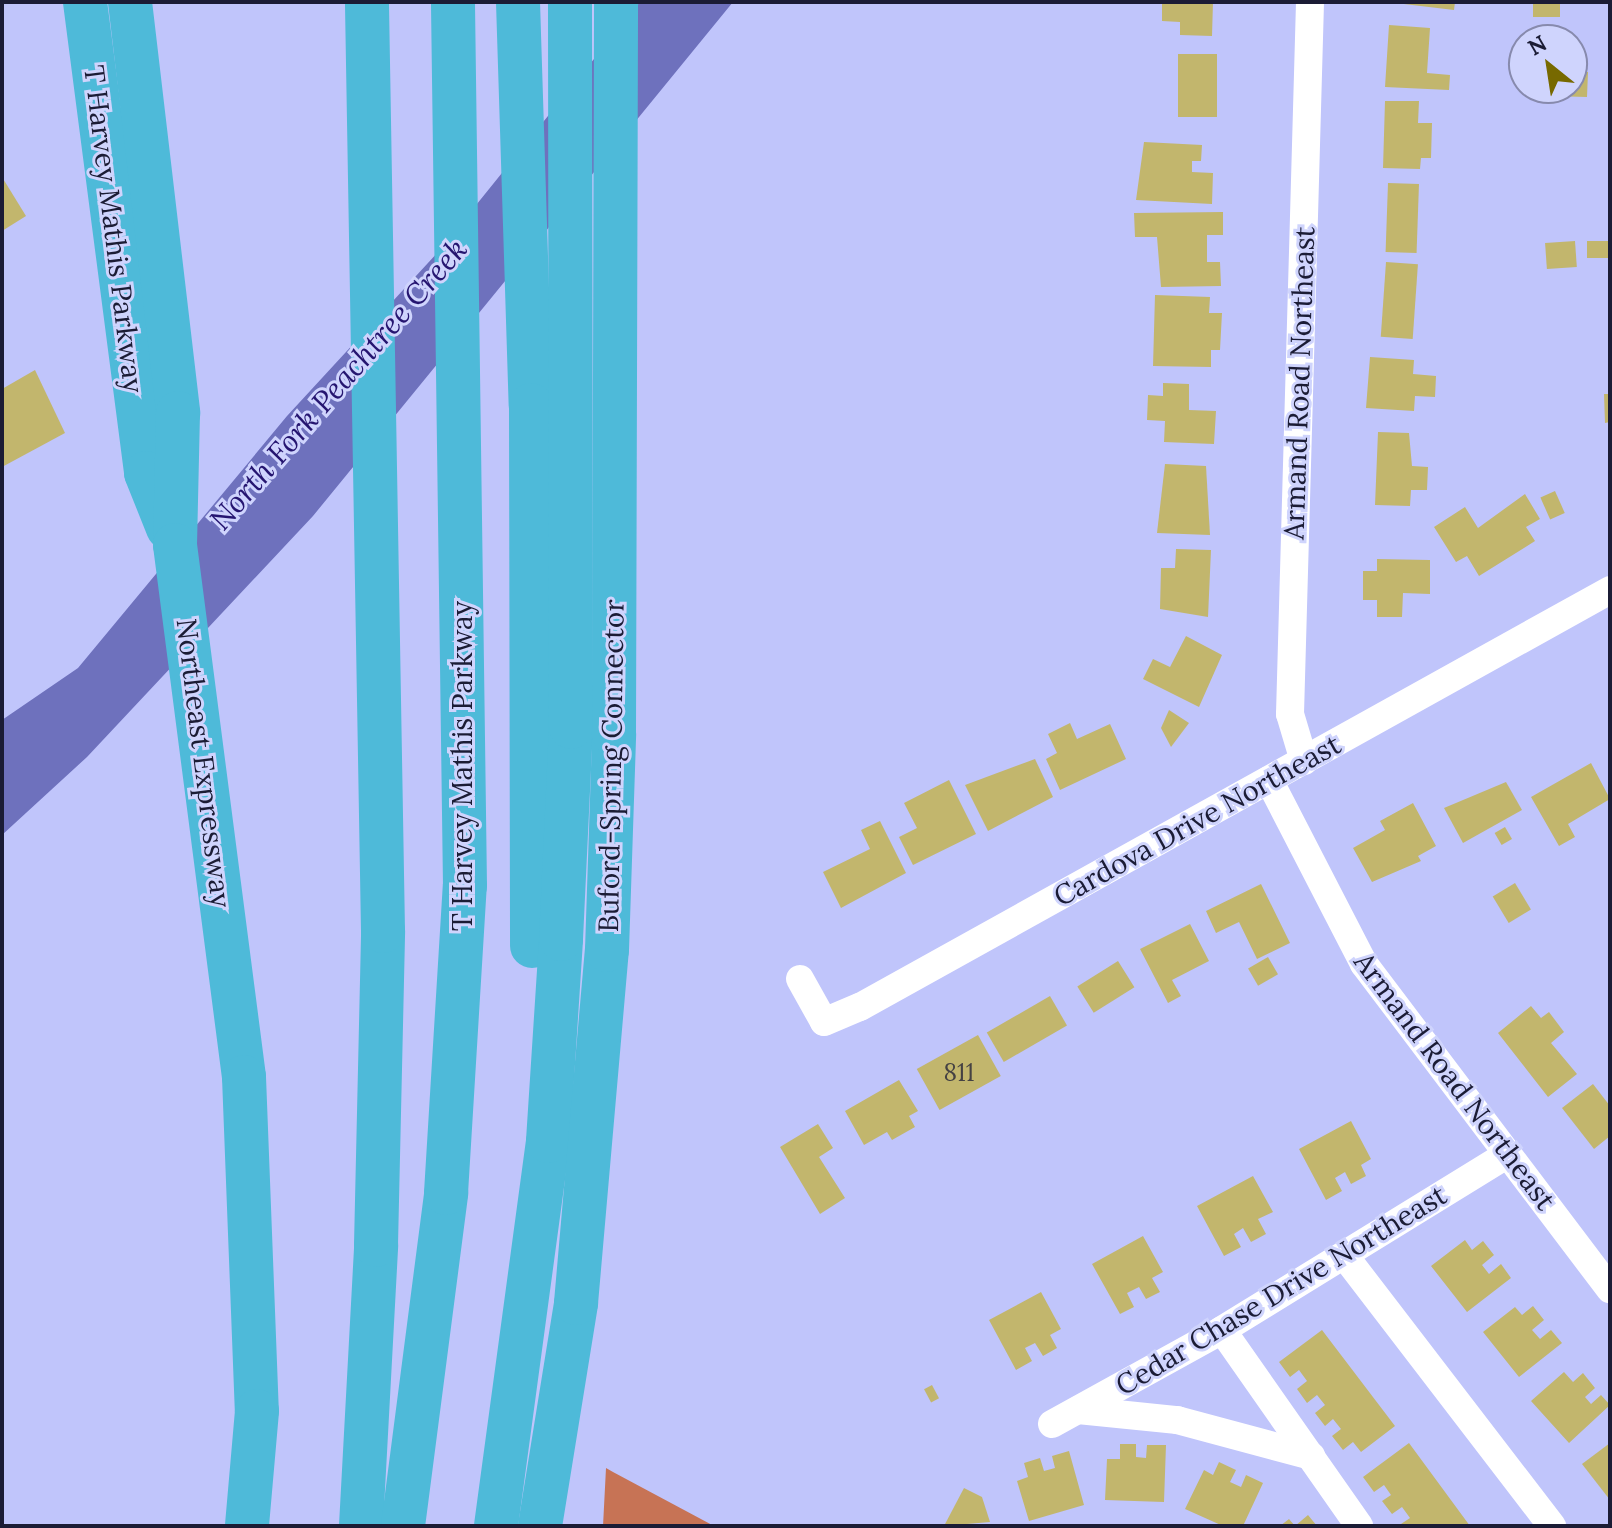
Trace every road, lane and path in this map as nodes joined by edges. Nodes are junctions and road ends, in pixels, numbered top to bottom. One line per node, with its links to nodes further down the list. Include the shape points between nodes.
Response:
1 (85, 2): 9 (highway, T Harvey Mathis Parkway, via 146,473)
2 (130, 2): 9 (highway, Northeast Expressway, via 178,413)
3 (367, 2): 23 (highway, via 383,946)
4 (453, 2): 24 (highway, T Harvey Mathis Parkway, via 465,743 457,1041 439,1253)
5 (570, 2): 18 (highway, Buford-Spring Connector, via 571,727 548,1141)
6 (616, 2): 26 (highway, Buford-Spring Connector, via 607,950 576,1303)
7 (1310, 2): 11 (street, Armand Road Northeast, via 1290,714)
8 (518, 6): 18 (highway, via 531,405 532,983)
9 (175, 545): 22 (highway, Northeast Expressway, via 244,1077 257,1411)
10 (1610, 590): 11 (street, Cardova Drive Northeast)
11 (1304, 761): 12 (street, Cardova Drive Northeast)
12 (1269, 780): 13 (street, Cardova Drive Northeast, via 824,1022); 14 (street, Armand Road Northeast, via 1364,964)
13 (800, 979)
14 (1508, 1154): 15 (street, Cedar Chase Drive Northeast); 16 (street, Armand Road Northeast)
15 (1344, 1255): 17 (street, Cedar Chase Drive Northeast); 28 (street)
16 (1610, 1289)
17 (1222, 1330): 19 (street, Cedar Chase Drive Northeast); 21 (street)
18 (522, 1352): 25 (highway, Buford-Spring Connector)
19 (1078, 1410): 20 (street, Cedar Chase Drive Northeast); 21 (street, via 1177,1420)
20 (1052, 1424)
21 (1311, 1456): 27 (street)
22 (247, 1526)
23 (361, 1526)
24 (403, 1526)
25 (496, 1526)
26 (540, 1526)
27 (1359, 1526)
28 (1552, 1526)

